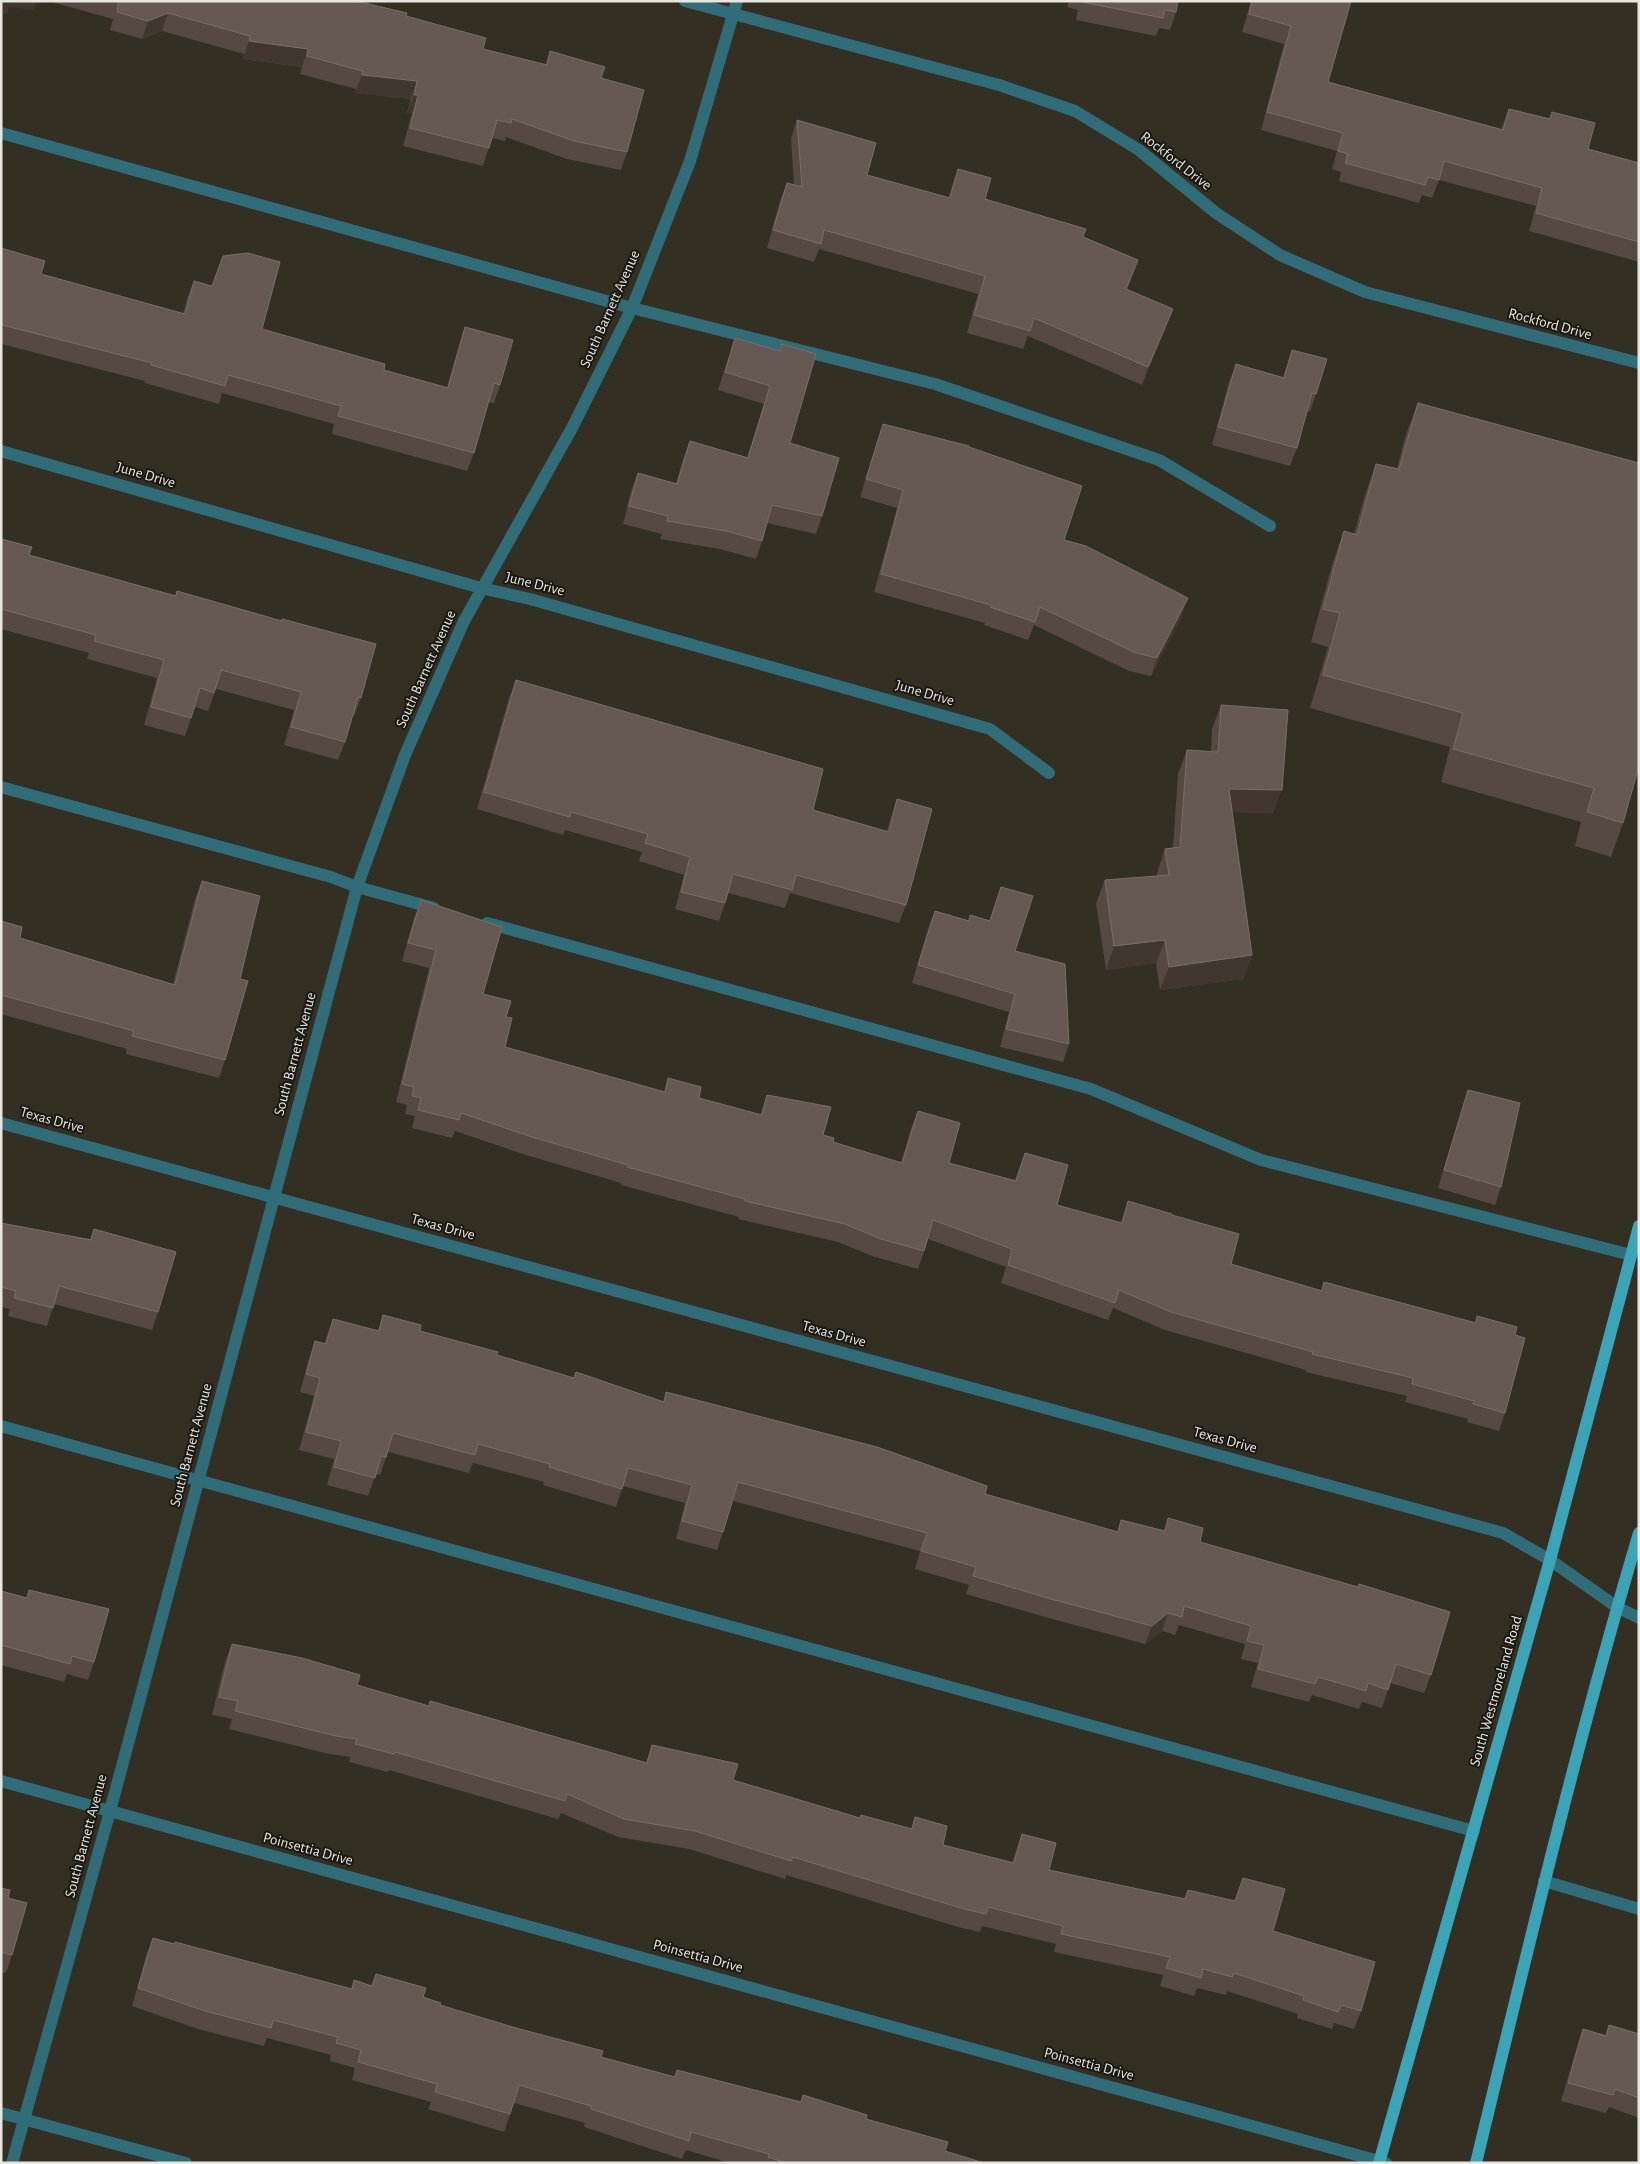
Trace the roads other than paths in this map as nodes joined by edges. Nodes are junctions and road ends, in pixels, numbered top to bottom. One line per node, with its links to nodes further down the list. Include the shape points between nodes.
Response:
1 (685, 1): 3 (street, Rockford Drive)
2 (737, 1): 3 (street, South Barnett Avenue)
3 (734, 14): 5 (street, South Barnett Avenue, via 690,161); 6 (street, Rockford Drive, via 999,85 1075,111 1139,150 1216,213 1280,255 1365,292)
4 (1, 133): 5 (street)
5 (632, 308): 8 (street, via 935,384 1159,460); 9 (street, South Barnett Avenue, via 572,428)
6 (1639, 364)
7 (1, 451): 9 (street, June Drive)
8 (1270, 526)
9 (481, 588): 10 (street, June Drive, via 990,729); 12 (street, South Barnett Avenue, via 405,755)
10 (1049, 773)
11 (1, 787): 12 (street, via 331,877)
12 (357, 887): 13 (street); 16 (street, South Barnett Avenue)
13 (443, 910)
14 (471, 918): 18 (street, via 1091,1089 1261,1160)
15 (1, 1123): 16 (street, Texas Drive)
16 (273, 1198): 20 (street, South Barnett Avenue); 22 (street, Texas Drive, via 1503,1533)
17 (1639, 1226): 18 (main road, South Westmoreland Road)
18 (1631, 1255): 22 (main road, South Westmoreland Road)
19 (1, 1426): 20 (street)
20 (198, 1481): 26 (street, South Barnett Avenue); 27 (street)
21 (1639, 1533): 23 (main road)
22 (1550, 1560): 23 (street, Texas Drive); 27 (main road, South Westmoreland Road)
23 (1617, 1607): 24 (street, Texas Drive); 28 (main road)
24 (1639, 1618)
25 (1, 1781): 26 (street, Poinsettia Drive)
26 (110, 1811): 31 (street, South Barnett Avenue); 32 (street, Poinsettia Drive)
27 (1474, 1832): 32 (main road, South Westmoreland Road)
28 (1544, 1881): 29 (street); 35 (main road)
29 (1639, 1909)
30 (1, 2113): 31 (street)
31 (24, 2119): 33 (street, South Barnett Avenue); 34 (street)
32 (1382, 2162)
33 (12, 2163)
34 (186, 2163)
35 (1476, 2163)

